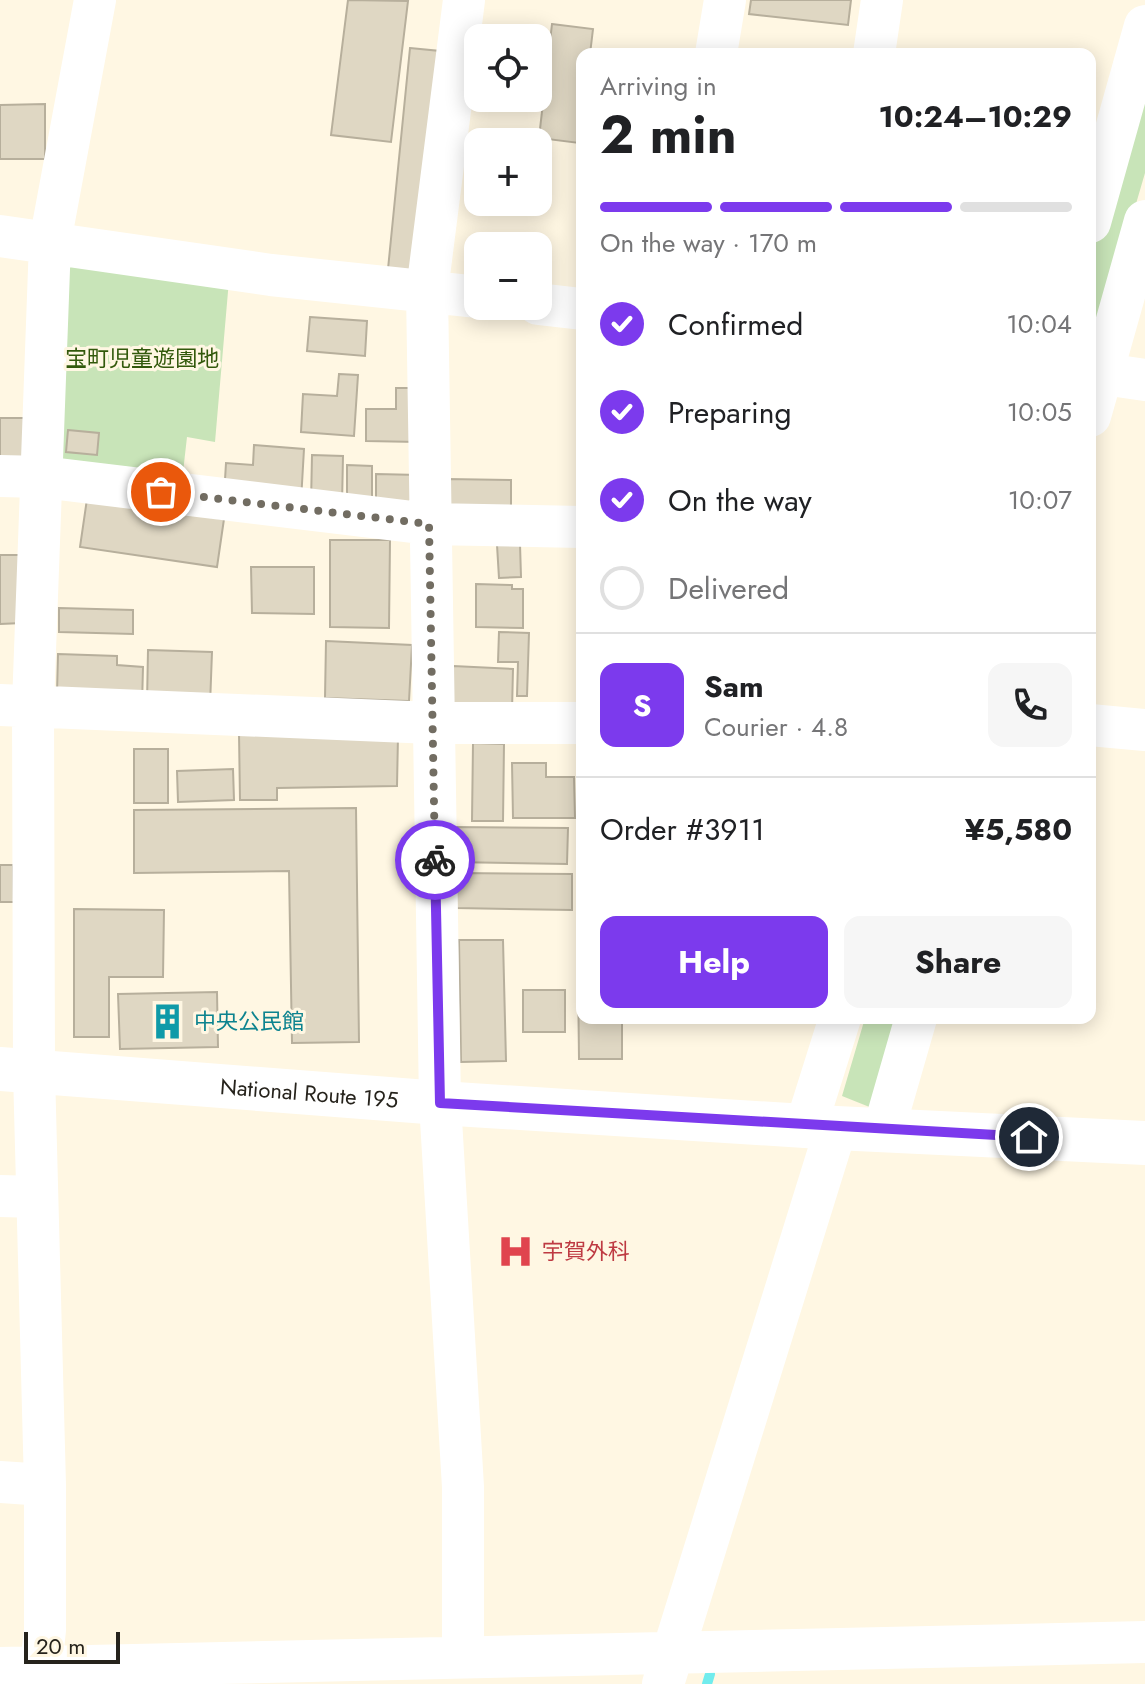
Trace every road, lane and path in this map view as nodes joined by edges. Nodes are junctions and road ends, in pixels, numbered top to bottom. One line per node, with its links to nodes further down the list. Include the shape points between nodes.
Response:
1 (95, 0): 12 (street)
2 (464, 0): 13 (street)
3 (725, 0): 6 (street)
4 (882, 0): 7 (street)
5 (1145, 26): 8 (street)
6 (717, 48)
7 (875, 48)
8 (1137, 89): 9 (street)
9 (1096, 205)
10 (1145, 221): 17 (street)
11 (0, 236): 12 (street)
12 (50, 242): 13 (street, via 271,275); 20 (street)
13 (427, 291): 14 (street); 21 (street)
14 (464, 295)
15 (552, 306): 16 (street)
16 (576, 308)
17 (1096, 373): 18 (street)
18 (1145, 380)
19 (0, 476): 20 (street)
20 (42, 477): 21 (street); 23 (street)
21 (429, 524): 22 (street); 24 (street)
22 (576, 527)
23 (17, 705): 24 (street); 30 (street)
24 (432, 723): 25 (street); 31 (street)
25 (576, 723)
26 (1096, 726): 27 (street)
27 (1145, 730)
28 (839, 1024): 32 (street)
29 (914, 1024): 33 (street)
30 (17, 1070): 31 (highway, National Route 195); 35 (street)
31 (440, 1103): 32 (highway, National Route 195); 39 (street, via 463,1487)
32 (821, 1127): 33 (highway, National Route 195); 40 (street)
33 (884, 1129): 34 (highway, National Route 195)
34 (1145, 1143)
35 (19, 1197): 37 (street)
36 (0, 1482): 37 (street)
37 (45, 1485): 41 (street, via 45,1630)
38 (1145, 1642): 40 (street)
39 (463, 1657): 40 (street); 41 (street)
40 (668, 1669)
41 (26, 1673)

